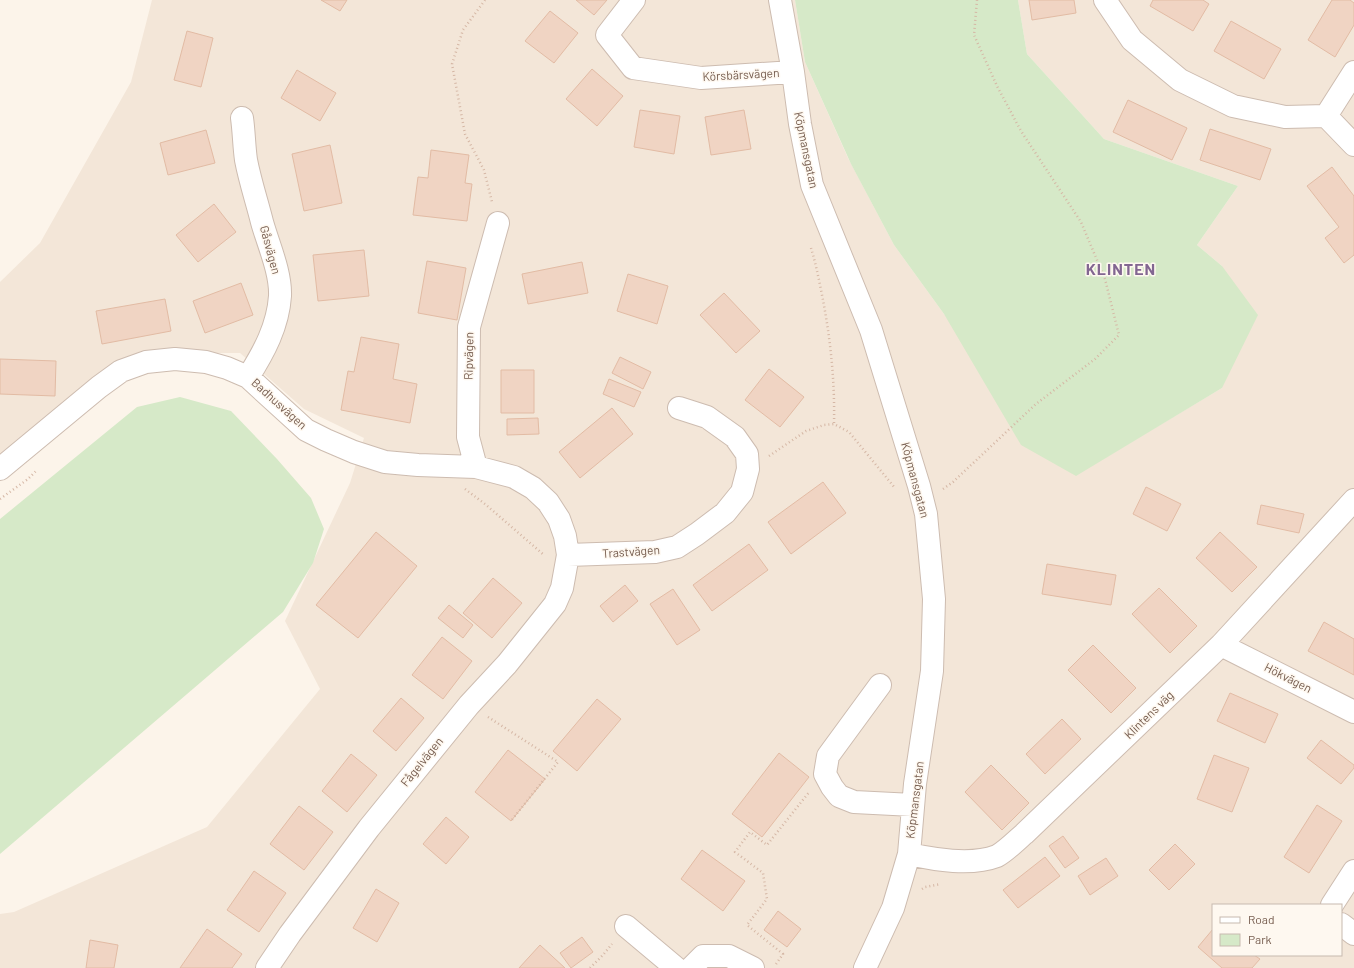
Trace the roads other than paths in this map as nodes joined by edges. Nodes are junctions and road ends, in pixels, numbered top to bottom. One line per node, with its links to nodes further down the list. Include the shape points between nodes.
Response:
1 (634, 0): 4 (street, Körsbärsvägen, via 607,35 633,68 701,78)
2 (780, 0): 4 (street, Köpmansgatan)
3 (1105, 0): 6 (street, via 1132,40 1180,80 1233,106 1285,117)
4 (793, 72): 19 (street, Köpmansgatan, via 812,185 871,330 926,514 934,599 932,671)
5 (1354, 72): 6 (street)
6 (1326, 116): 8 (street)
7 (242, 118): 10 (street, Gåsvägen, via 246,160 277,268 280,294 277,316 270,337)
8 (1354, 145)
9 (498, 223): 12 (street, Ripvägen, via 468,327 468,437)
10 (248, 377): 12 (street, Badhusvägen, via 306,430 354,452 385,462); 13 (street, Badhusvägen, via 206,362 175,359 146,362 122,371 99,387)
11 (679, 408): 15 (street, Trastvägen, via 707,417 735,437 747,454 748,469 742,492 725,513 677,547 655,552)
12 (476, 467): 15 (street, Badhusvägen, via 514,477 533,488 548,502 559,519)
13 (0, 469)
14 (1354, 500): 16 (street, Klintens väg)
15 (568, 555): 26 (street, Fågelvägen, via 562,588 554,604 369,828)
16 (1222, 645): 18 (street, Hökvägen); 20 (street, Klintens väg, via 1024,834 998,855 975,861 936,860)
17 (880, 685): 19 (street, via 828,756 825,774 839,796 854,802)
18 (1354, 712)
19 (914, 806): 20 (street, Köpmansgatan)
20 (909, 854): 30 (street, Köpmansgatan, via 893,908)
21 (1354, 871): 22 (street)
22 (1333, 904)
23 (1342, 925): 25 (street)
24 (626, 926): 27 (street)
25 (1354, 934)
26 (267, 968)
27 (676, 968)
28 (691, 968): 29 (street, via 703,956 729,956)
29 (753, 968)
30 (865, 968)

